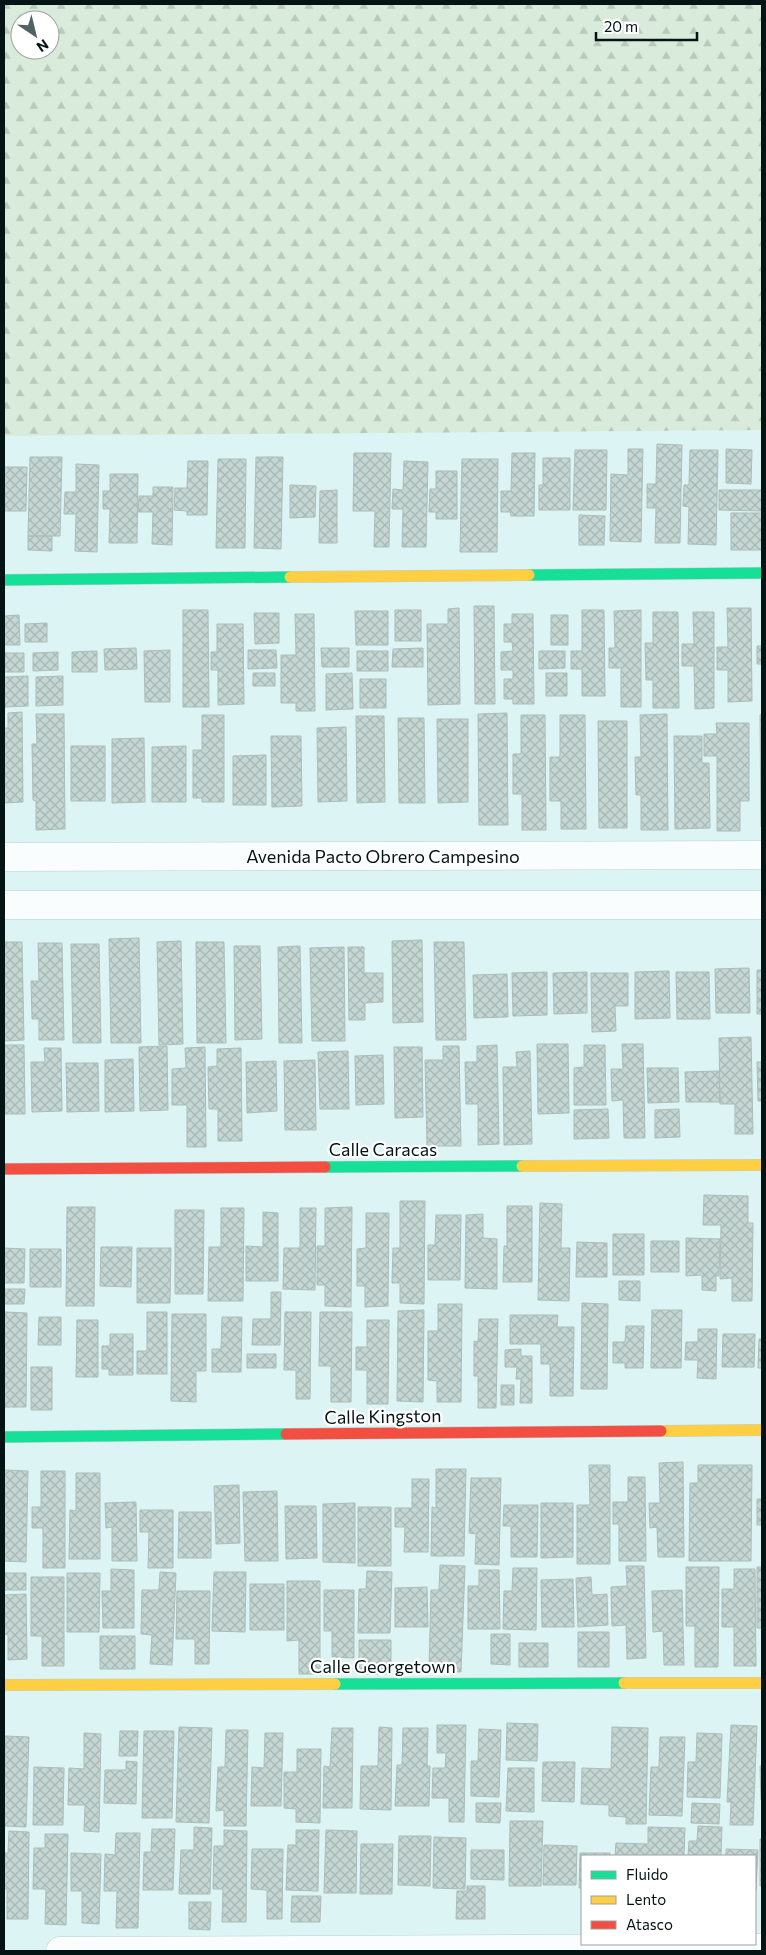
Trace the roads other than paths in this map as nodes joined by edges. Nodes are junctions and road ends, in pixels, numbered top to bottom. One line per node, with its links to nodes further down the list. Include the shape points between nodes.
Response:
1 (762, 573): 2 (street)
2 (4, 580)
3 (762, 855): 4 (street, Avenida Pacto Obrero Campesino)
4 (4, 857)
5 (4, 905): 6 (street)
6 (762, 905)
7 (762, 1165): 8 (street, Calle Caracas)
8 (4, 1169)
9 (762, 1430): 10 (street, Calle Kingston)
10 (4, 1437)
11 (762, 1683): 12 (street, Calle Georgetown)
12 (4, 1685)
13 (762, 1948): 14 (street)
14 (60, 1951)

